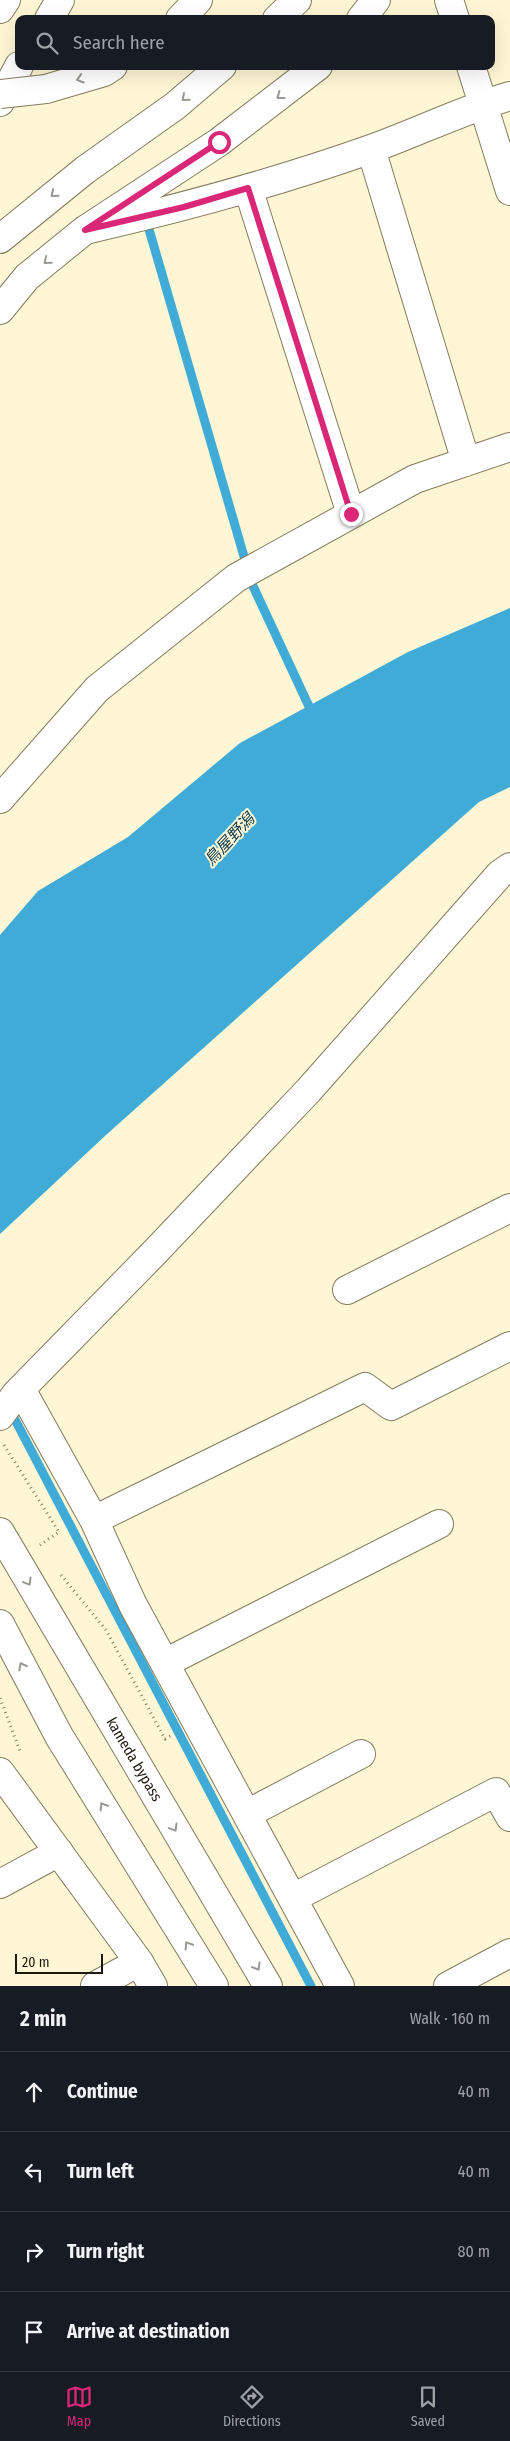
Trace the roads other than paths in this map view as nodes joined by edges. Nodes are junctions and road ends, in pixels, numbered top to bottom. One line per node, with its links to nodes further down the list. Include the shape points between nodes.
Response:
1 (6, 0): 8 (main road)
2 (60, 0): 9 (main road)
3 (198, 0): 10 (main road)
4 (289, 0): 11 (main road)
5 (298, 0): 12 (main road)
6 (376, 0): 13 (main road)
7 (449, 0): 14 (main road)
8 (0, 9)
9 (51, 15)
10 (184, 15)
11 (279, 15)
12 (281, 15)
13 (364, 15)
14 (454, 15)
15 (17, 70): 22 (main road)
16 (107, 70): 20 (main road, one-way to 20, bridge, via 46,89)
17 (217, 70): 28 (main road, one-way to 28, via 176,106 85,170)
18 (313, 70): 27 (main road, one-way to 27, via 219,142)
19 (472, 70): 23 (main road)
20 (0, 94)
21 (510, 96): 23 (main road)
22 (0, 102)
23 (484, 104): 24 (main road); 26 (main road)
24 (371, 149): 25 (main road); 31 (main road)
25 (248, 188): 27 (main road); 32 (main road)
26 (510, 191)
27 (85, 230): 29 (main road, one-way to 29, via 27,277)
28 (0, 239)
29 (0, 310)
30 (510, 448): 31 (main road)
31 (466, 462): 32 (main road, via 415,479)
32 (351, 514): 33 (main road, via 236,578 97,689)
33 (0, 799)
34 (507, 878): 38 (main road, via 154,1253)
35 (510, 1208): 36 (main road)
36 (347, 1290)
37 (510, 1346): 40 (main road, via 391,1406 365,1387)
38 (18, 1391): 39 (main road); 40 (main road)
39 (0, 1416)
40 (94, 1520): 44 (main road, via 133,1605)
41 (439, 1524): 44 (main road)
42 (2, 1536): 57 (main road, kameda bypass, one-way to 57)
43 (0, 1624): 56 (main road, one-way to 43, via 59,1736)
44 (165, 1663): 47 (main road)
45 (360, 1754): 47 (main road)
46 (0, 1772): 49 (main road)
47 (247, 1814): 51 (main road)
48 (510, 1817): 51 (main road, via 496,1792)
49 (59, 1852): 50 (main road); 53 (main road)
50 (0, 1884)
51 (293, 1898): 58 (main road)
52 (510, 1954): 59 (main road)
53 (139, 1962): 54 (main road); 55 (main road)
54 (95, 1986)
55 (154, 1986)
56 (214, 1986)
57 (268, 1986)
58 (340, 1986)
59 (448, 1986)

